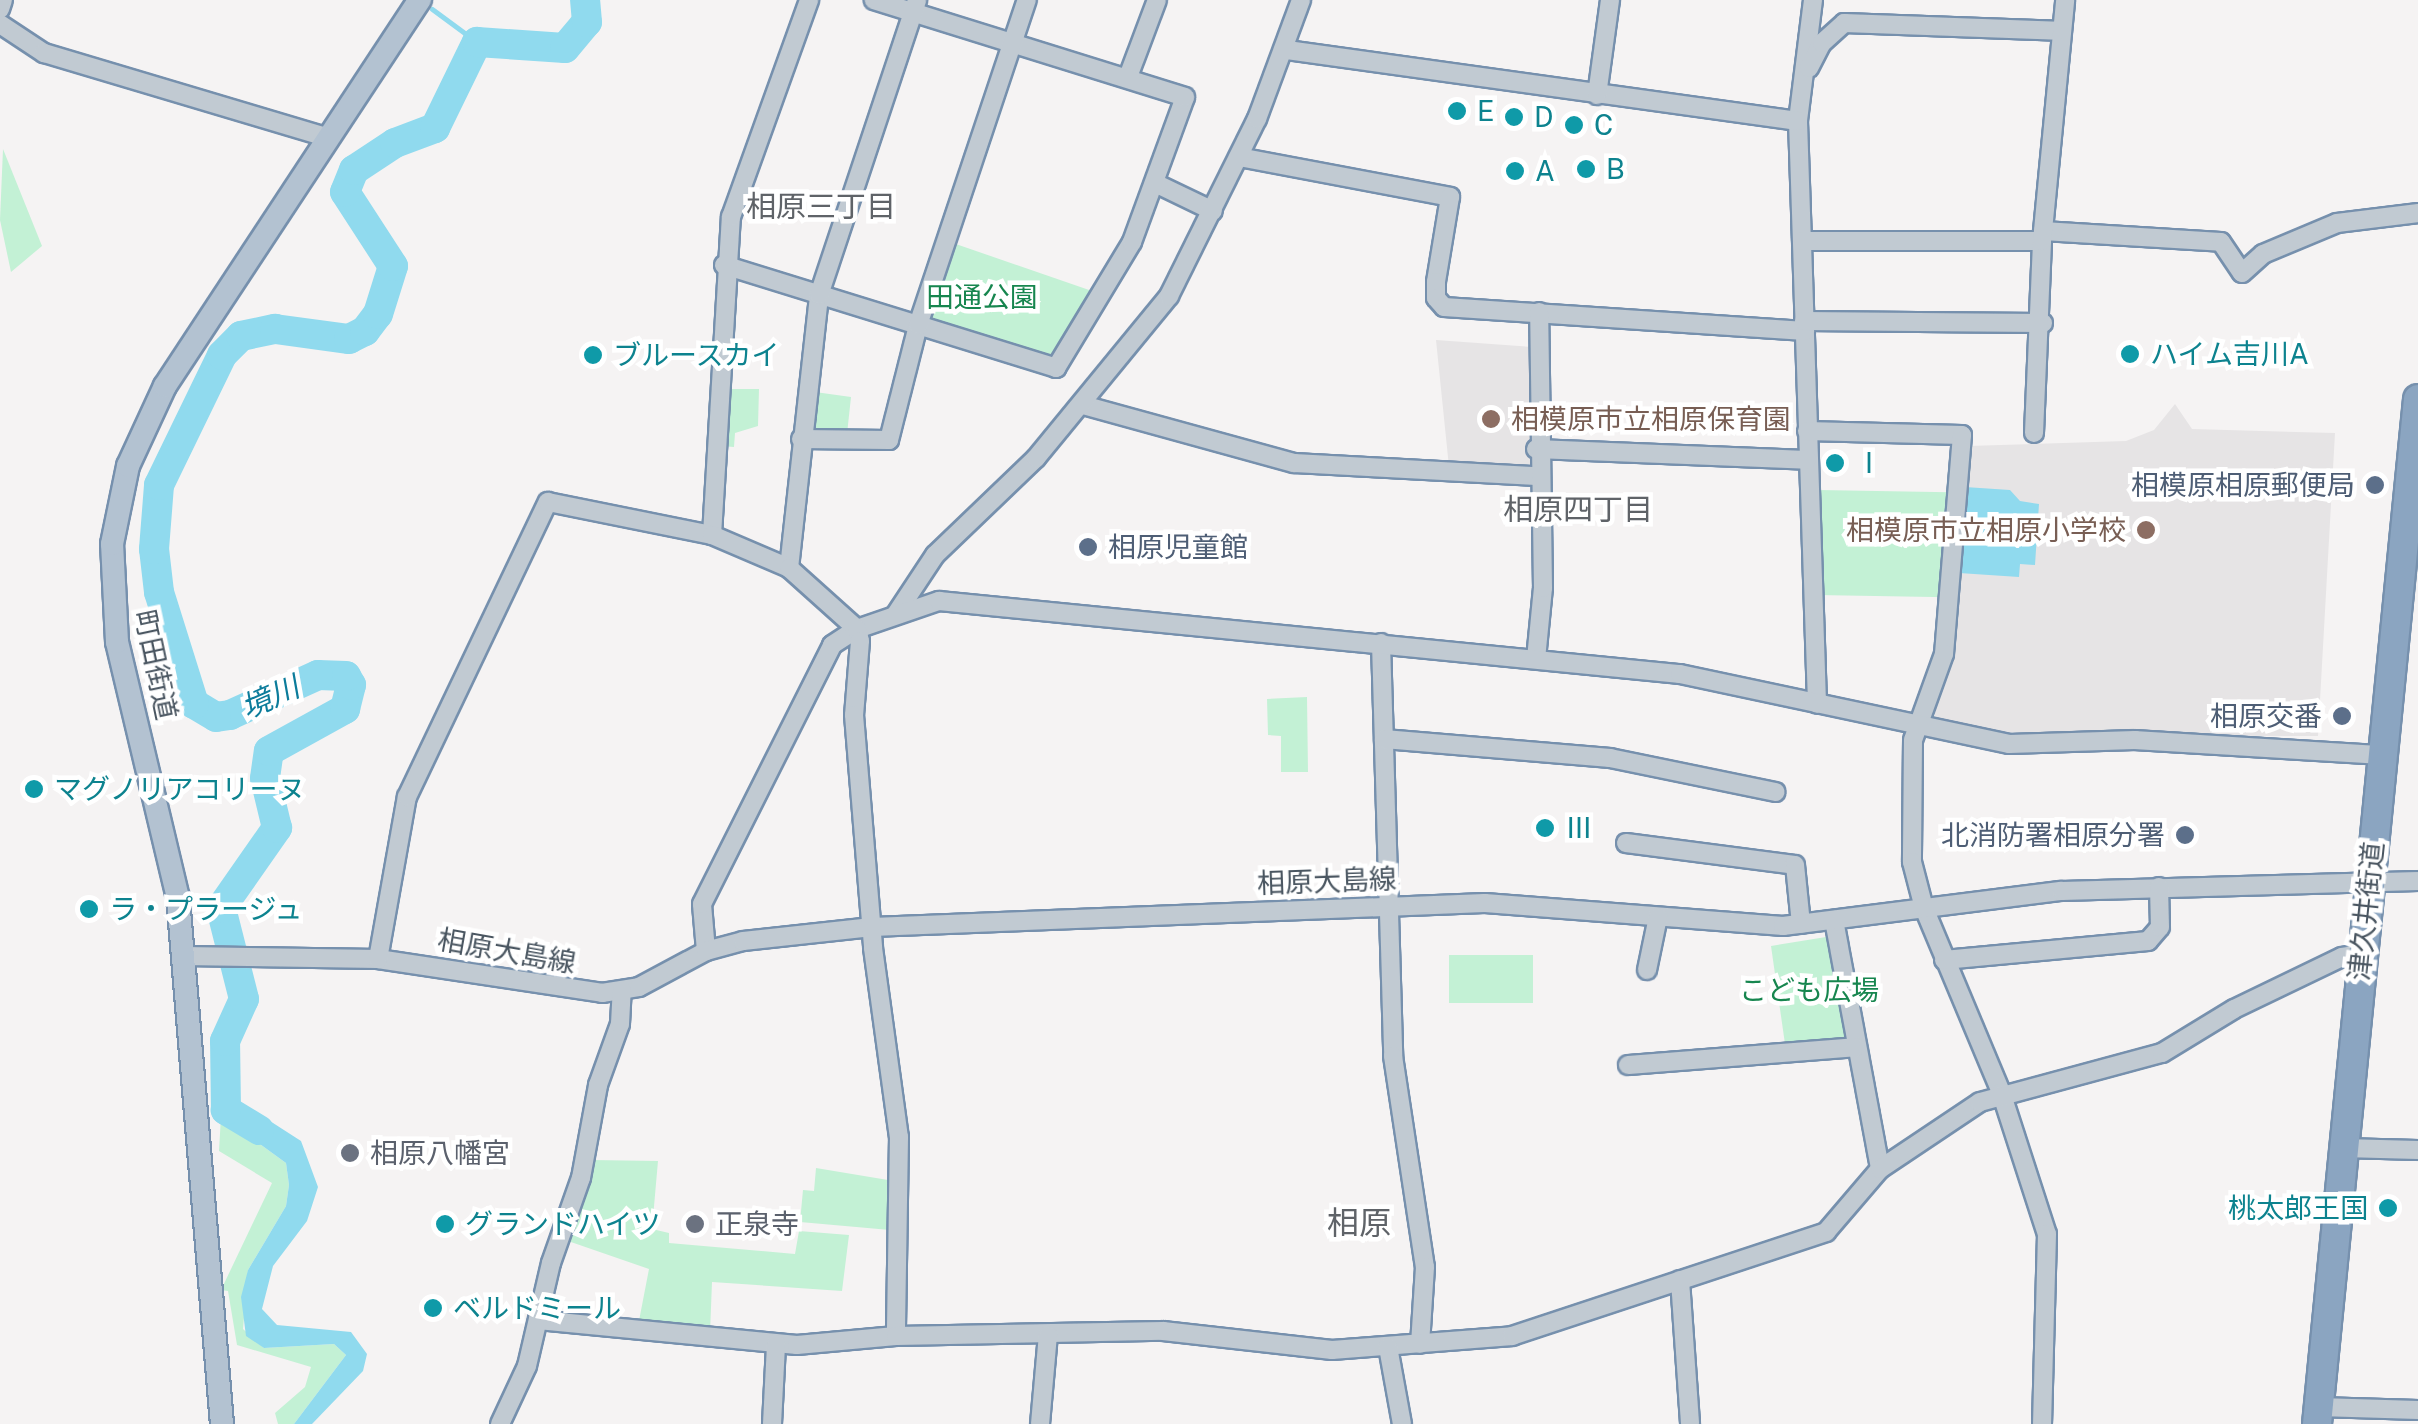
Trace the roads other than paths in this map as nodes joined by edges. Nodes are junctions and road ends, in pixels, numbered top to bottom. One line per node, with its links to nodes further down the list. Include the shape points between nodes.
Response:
1 (3, 0): 12 (street)
2 (420, 0): 21 (main road, 町田街道)
3 (809, 0): 28 (street, via 738,187)
4 (874, 0): 11 (street)
5 (1026, 0): 15 (street)
6 (1157, 0): 17 (street)
7 (1301, 0): 16 (street)
8 (1610, 0): 19 (street)
9 (1813, 0): 18 (street)
10 (2065, 0): 14 (street)
11 (916, 6): 15 (street); 29 (street)
12 (0, 9)
13 (0, 24): 21 (street, via 44,52)
14 (2058, 31): 18 (street, via 1844,23 1818,50); 26 (street)
15 (1012, 42): 17 (street); 32 (street)
16 (1288, 50): 19 (street); 22 (street)
17 (1128, 78): 23 (street, via 1186,97)
18 (1803, 87): 20 (street)
19 (1597, 95): 20 (street)
20 (1798, 121): 27 (street)
21 (329, 138): 65 (main road, 町田街道, via 165,386 118,504 110,574 117,642 170,848)
22 (1238, 158): 24 (street); 30 (street, via 1446,194 1452,202 1436,282 1440,305)
23 (1156, 184): 24 (street); 32 (street, via 1132,242 1059,366)
24 (1213, 211): 35 (street, via 1169,296)
25 (2418, 213): 26 (street, via 2337,223 2263,254 2242,273 2221,242)
26 (2043, 236): 27 (street); 31 (street)
27 (1803, 241): 33 (street)
28 (724, 265): 29 (street); 42 (street)
29 (819, 294): 32 (street); 38 (street)
30 (1539, 312): 33 (street); 39 (street)
31 (2043, 323): 33 (street); 37 (street)
32 (918, 325): 38 (street, via 889,440)
33 (1804, 326): 36 (street)
34 (2418, 399): 51 (highway, 津久井街道)
35 (1083, 405): 41 (street, via 1294,464); 44 (street, via 961,526)
36 (1806, 431): 40 (street); 49 (street, via 1962,435 1944,654)
37 (2034, 433)
38 (802, 439): 43 (street)
39 (1536, 448): 40 (street); 41 (street)
40 (1807, 460): 48 (street)
41 (1537, 476): 47 (street, via 1543,588)
42 (712, 535): 43 (street); 66 (street, via 548,502 407,796)
43 (789, 568): 45 (street)
44 (896, 614): 45 (street); 46 (street, via 956,601 1227,633)
45 (856, 629): 62 (street, via 854,715); 63 (street, via 827,653 702,904)
46 (1381, 643): 47 (street); 50 (street)
47 (1536, 659): 48 (street, via 1680,674)
48 (1817, 704): 49 (street)
49 (1918, 729): 51 (street, via 2008,744 2135,740); 58 (street, via 1911,759 1912,862)
50 (1384, 739): 52 (street, via 1610,758); 57 (street)
51 (2382, 755): 54 (highway, 津久井街道)
52 (1776, 792)
53 (1626, 843): 61 (street, via 1795,866)
54 (2369, 881): 55 (street, 相原大島線); 56 (street, 相原大島線); 64 (highway, 津久井街道)
55 (2418, 881)
56 (2159, 887): 58 (street, 相原大島線, via 2062,890); 67 (street, via 2154,938)
57 (1390, 907): 59 (street, 相原大島線, via 1545,904); 62 (street, 相原大島線); 81 (street, via 1393,1056 1426,1267)
58 (1924, 908): 60 (street, 相原大島線); 67 (street)
59 (1658, 917): 61 (street, 相原大島線); 68 (street)
60 (1834, 920): 61 (street, 相原大島線); 70 (street)
61 (1800, 924)
62 (872, 927): 63 (street, 相原大島線, via 770,936); 78 (street, via 899,1137)
63 (706, 951): 69 (street, 相原大島線)
64 (2362, 954): 72 (street, via 2342,957 2234,1009 2162,1053); 73 (highway, 津久井街道)
65 (184, 956): 66 (street, 相原大島線); 85 (main road, 町田街道)
66 (378, 959): 69 (street, 相原大島線, via 590,993)
67 (1944, 960): 72 (street)
68 (1647, 970)
69 (622, 991): 77 (street, via 620,1024 598,1086 581,1178)
70 (1856, 1047): 71 (street); 75 (street)
71 (1628, 1065)
72 (2001, 1092): 75 (street); 91 (street, via 2046,1234)
73 (2343, 1148): 74 (street); 84 (highway, 津久井街道)
74 (2418, 1150)
75 (1880, 1169): 76 (street, via 1826,1232)
76 (1680, 1280): 81 (street, via 1512,1336); 90 (street)
77 (538, 1320): 80 (street); 86 (street, via 527,1366)
78 (896, 1336): 79 (street); 80 (street)
79 (1048, 1336): 82 (street, via 1163,1331 1301,1349); 88 (street)
80 (776, 1344): 87 (street)
81 (1420, 1344): 82 (street)
82 (1388, 1347): 89 (street)
83 (2418, 1410): 84 (street)
84 (2318, 1416)
85 (222, 1424)
86 (500, 1424)
87 (772, 1424)
88 (1040, 1424)
89 (1402, 1424)
90 (1690, 1424)
91 (2042, 1424)

